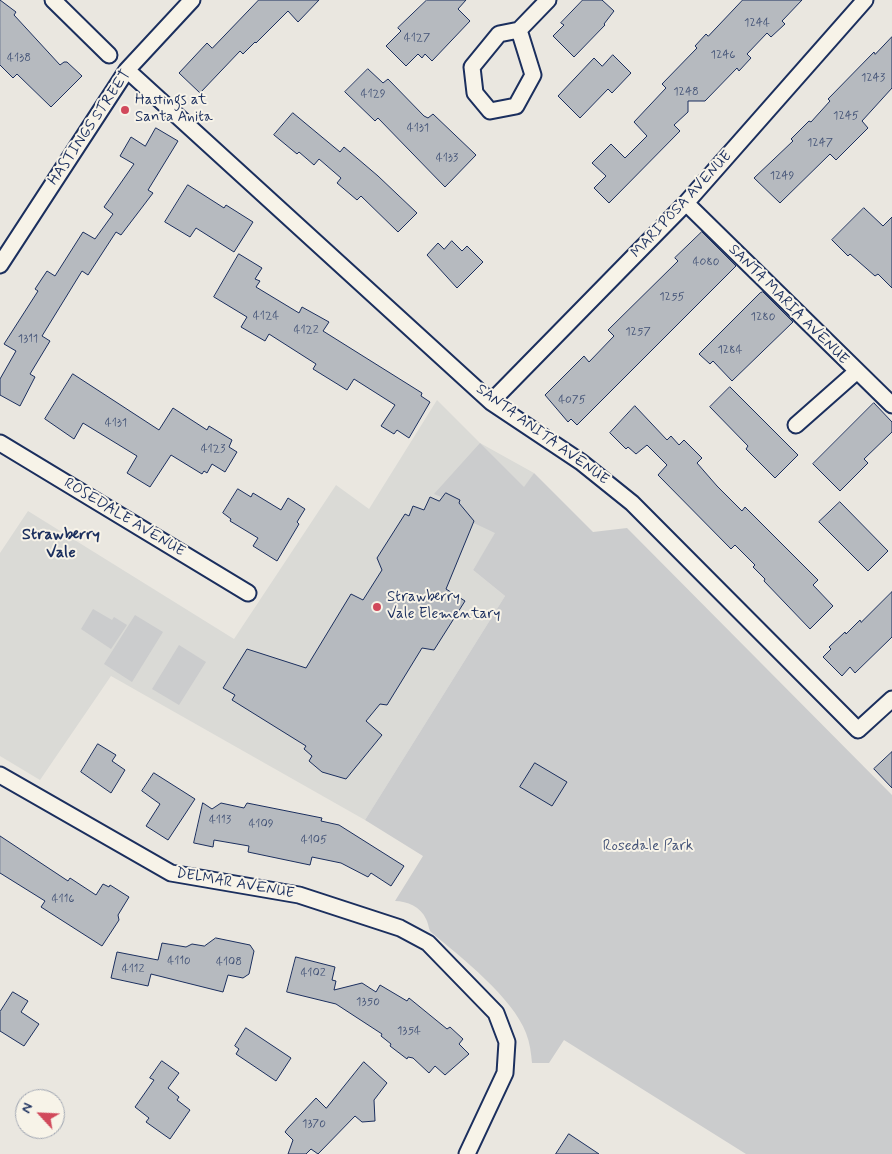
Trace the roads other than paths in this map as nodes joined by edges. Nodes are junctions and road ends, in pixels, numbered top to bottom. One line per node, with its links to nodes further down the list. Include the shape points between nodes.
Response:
1 (53, 0): 6 (street)
2 (192, 0): 7 (street, HASTINGS STREET)
3 (548, 0): 5 (street)
4 (864, 0): 8 (street, MARIPOSA AVENUE)
5 (520, 30): 5 (street, via 499,34 472,66 475,93 490,111 516,106 533,75)
6 (109, 55)
7 (127, 70): 9 (street, HASTINGS STREET); 11 (street, SANTA ANITA AVENUE)
8 (686, 203): 10 (street, SANTA MARIA AVENUE); 11 (street, MARIPOSA AVENUE)
9 (0, 265)
10 (856, 372): 12 (street, SANTA MARIA AVENUE); 13 (street)
11 (491, 402): 16 (street, SANTA ANITA AVENUE, via 582,462 632,503 858,730)
12 (892, 405)
13 (796, 425)
14 (0, 443): 15 (street, ROSEDALE AVENUE)
15 (248, 593)
16 (892, 699)
17 (0, 775): 18 (street, DELMAR AVENUE, via 171,873 299,895 400,928 428,943 496,1013 507,1042 505,1074)
18 (467, 1154)

